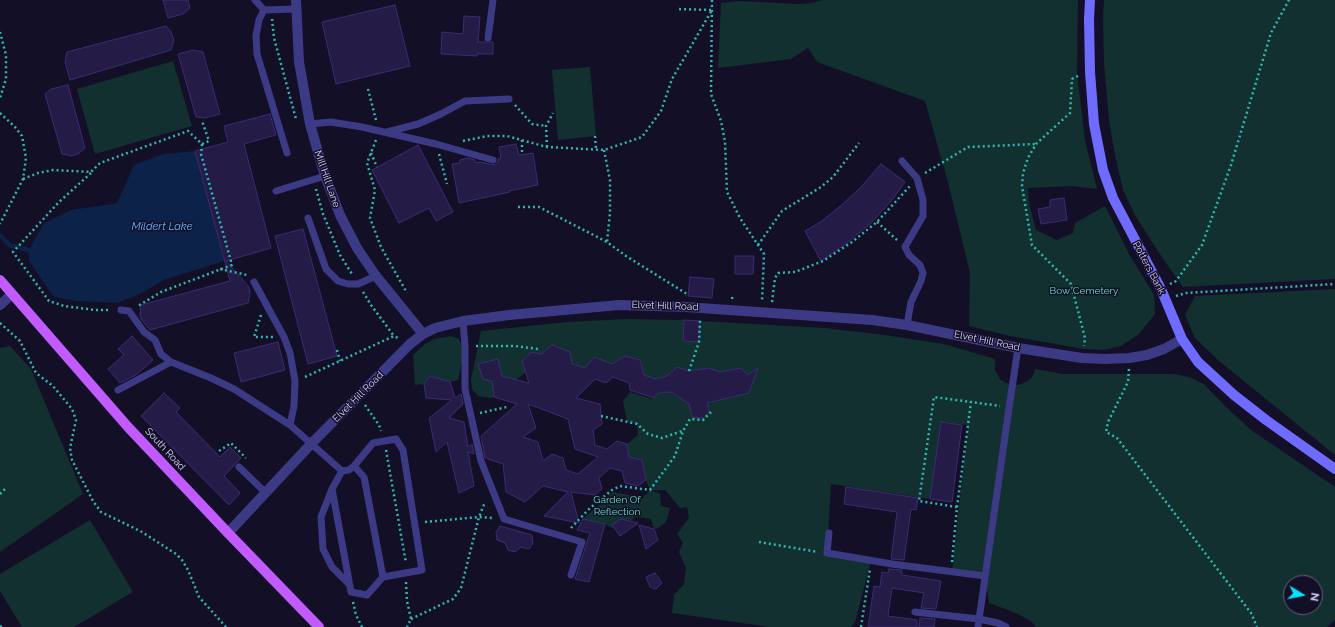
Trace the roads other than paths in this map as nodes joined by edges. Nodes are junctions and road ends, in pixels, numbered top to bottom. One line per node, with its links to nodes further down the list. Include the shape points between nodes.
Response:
1 (255, 0): 5 (lane)
2 (493, 0): 6 (lane)
3 (1090, 0): 25 (street, Potters Bank, via 1090,72 1094,124 1103,170 1113,198 1166,301)
4 (296, 5): 5 (lane); 8 (street, Mill Hill Lane, via 299,62)
5 (264, 10): 10 (lane, via 256,36 257,54)
6 (488, 38)
7 (509, 99): 9 (lane, via 465,101 418,124)
8 (310, 124): 9 (lane, via 331,122); 13 (street, Mill Hill Lane)
9 (383, 132): 11 (lane)
10 (287, 153)
11 (493, 160)
12 (902, 161): 23 (lane, via 917,178 923,200 923,216 905,247 909,255 920,265 923,273 911,302)
13 (325, 176): 14 (lane); 16 (street, Mill Hill Lane, via 340,215 357,248)
14 (276, 191)
15 (308, 218): 16 (lane, via 326,268 338,281 358,284)
16 (376, 276): 24 (street, Mill Hill Lane)
17 (252, 279): 29 (lane, via 290,353 295,381)
18 (0, 280): 19 (main road, South Road)
19 (12, 294): 20 (street); 37 (main road, South Road, via 128,427)
20 (0, 306)
21 (125, 310): 27 (lane, via 144,332 156,340 161,354)
22 (463, 321): 23 (street, Elvet Hill Road, via 619,305 653,305 872,320); 24 (street, Elvet Hill Road); 39 (lane, via 465,389 470,414 481,461 504,519 582,542)
23 (907, 325): 26 (street, Elvet Hill Road)
24 (423, 334): 30 (street, Elvet Hill Road)
25 (1182, 339): 26 (street, Elvet Hill Road, via 1164,349 1129,358 1082,358); 33 (street, Potters Bank, via 1198,362 1234,395)
26 (1018, 348): 40 (lane)
27 (171, 362): 28 (lane); 29 (lane, via 234,389)
28 (118, 390)
29 (290, 425): 30 (lane)
30 (311, 444): 34 (lane); 36 (street, Elvet Hill Road)
31 (354, 466): 34 (lane); 41 (lane, via 364,477); 41 (lane, via 373,443 396,439 403,450 422,570)
32 (239, 467): 36 (lane)
33 (1335, 469)
34 (342, 471): 35 (lane)
35 (332, 488): 42 (lane); 42 (lane, via 321,517 323,549 332,568)
36 (265, 492): 37 (street, Elvet Hill Road)
37 (228, 533): 45 (main road, South Road)
38 (829, 533): 40 (lane, via 827,554)
39 (571, 575)
40 (985, 576): 44 (lane)
41 (383, 577): 42 (lane, via 367,595 351,592)
42 (349, 584)
43 (915, 612): 44 (lane)
44 (980, 619): 46 (lane); 47 (lane)
45 (319, 627)
46 (978, 627)
47 (1006, 627)

